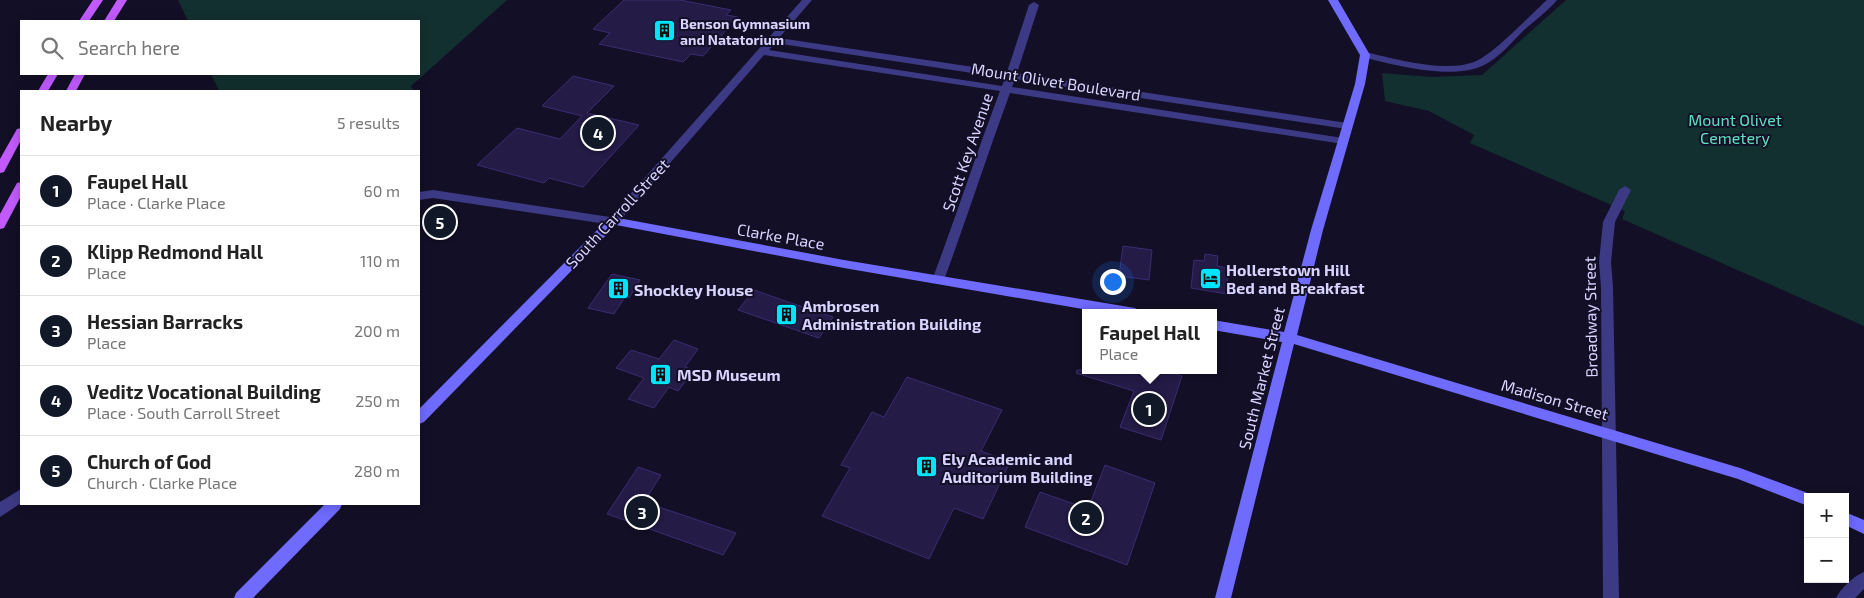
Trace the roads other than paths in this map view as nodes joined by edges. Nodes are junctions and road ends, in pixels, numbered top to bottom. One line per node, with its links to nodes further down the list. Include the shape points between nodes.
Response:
1 (98, 0): 7 (main road)
2 (122, 0): 8 (main road)
3 (808, 0): 9 (street, South Carroll Street)
4 (1333, 0): 11 (street)
5 (1552, 0): 11 (street, via 1494,53 1472,66 1422,66)
6 (1034, 5): 14 (street, Scott Key Avenue)
7 (85, 20)
8 (110, 20)
9 (774, 40): 10 (street, South Carroll Street); 14 (street, Mount Olivet Boulevard)
10 (764, 52): 15 (street, Mount Olivet Boulevard); 25 (street, South Carroll Street)
11 (1365, 55): 18 (street, South Market Street)
12 (52, 75): 16 (main road)
13 (79, 75): 17 (main road)
14 (1011, 76): 15 (street, Scott Key Avenue); 18 (street, Mount Olivet Boulevard)
15 (1006, 88): 20 (street, Mount Olivet Boulevard); 27 (street, Scott Key Avenue)
16 (44, 90)
17 (72, 90)
18 (1347, 126): 20 (street, South Market Street)
19 (20, 133): 21 (main road)
20 (1343, 141): 30 (street, South Market Street)
21 (0, 169)
22 (20, 188): 26 (main road)
23 (1625, 190): 32 (street, Broadway Street, via 1609,222 1605,262)
24 (420, 196): 25 (street, Clarke Place, via 433,194)
25 (613, 221): 27 (street, Clarke Place); 31 (street, South Carroll Street)
26 (0, 225)
27 (938, 280): 28 (street, Clarke Place)
28 (1111, 309)
29 (1217, 326): 30 (street)
30 (1290, 338): 32 (street, Madison Street); 41 (street, South Market Street)
31 (420, 417)
32 (1610, 434): 34 (street, Madison Street, via 1740,474); 42 (street, Broadway Street)
33 (20, 496): 36 (street)
34 (1804, 498)
35 (334, 505): 40 (street)
36 (0, 511)
37 (1849, 520): 38 (street)
38 (1864, 527)
39 (1864, 579): 43 (street)
40 (242, 598)
41 (1223, 598)
42 (1611, 598)
43 (1844, 598)

